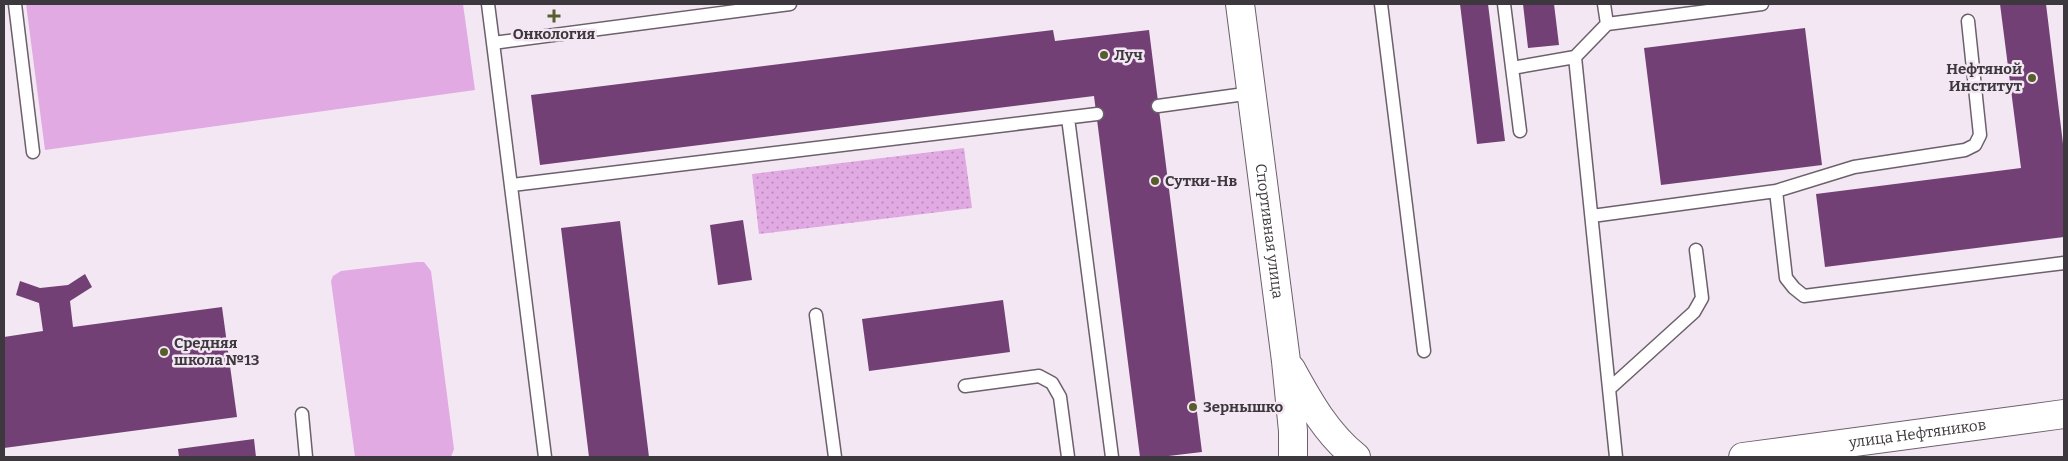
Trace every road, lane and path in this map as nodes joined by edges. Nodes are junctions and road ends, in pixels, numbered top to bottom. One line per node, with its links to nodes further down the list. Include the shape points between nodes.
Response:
1 (15, 4): 19 (lane)
2 (488, 4): 11 (lane)
3 (790, 4): 11 (lane)
4 (1240, 4): 14 (street, Спортивная улица)
5 (1381, 4): 26 (lane)
6 (1504, 4): 13 (lane)
7 (1604, 4): 10 (lane)
8 (1762, 4): 10 (lane)
9 (1968, 22): 21 (lane, via 1980,135 1974,145 1965,150 1854,167)
10 (1607, 24): 12 (lane)
11 (493, 43): 20 (lane)
12 (1575, 57): 13 (lane); 22 (lane)
13 (1512, 68): 18 (lane)
14 (1252, 93): 15 (lane); 27 (street, Спортивная улица)
15 (1158, 106)
16 (1097, 114): 17 (lane)
17 (1068, 118): 20 (lane); 36 (lane)
18 (1520, 130)
19 (33, 152)
20 (512, 185): 33 (lane)
21 (1776, 192): 22 (lane); 24 (lane, via 1786,278 1804,296)
22 (1592, 216): 29 (lane)
23 (1696, 250): 29 (lane, via 1702,298 1694,312)
24 (2064, 263)
25 (816, 315): 34 (lane)
26 (1424, 351)
27 (1286, 362): 37 (street, Спортивная улица); 38 (street, via 1324,424)
28 (965, 386): 35 (lane, via 1039,376 1052,382 1060,397)
29 (1609, 389): 39 (lane)
30 (302, 414): 32 (lane)
31 (2064, 414): 40 (street, улица Нефтяников)
32 (306, 457)
33 (545, 457)
34 (835, 457)
35 (1068, 457)
36 (1112, 457)
37 (1293, 457)
38 (1356, 457)
39 (1616, 457)
40 (1743, 457)

